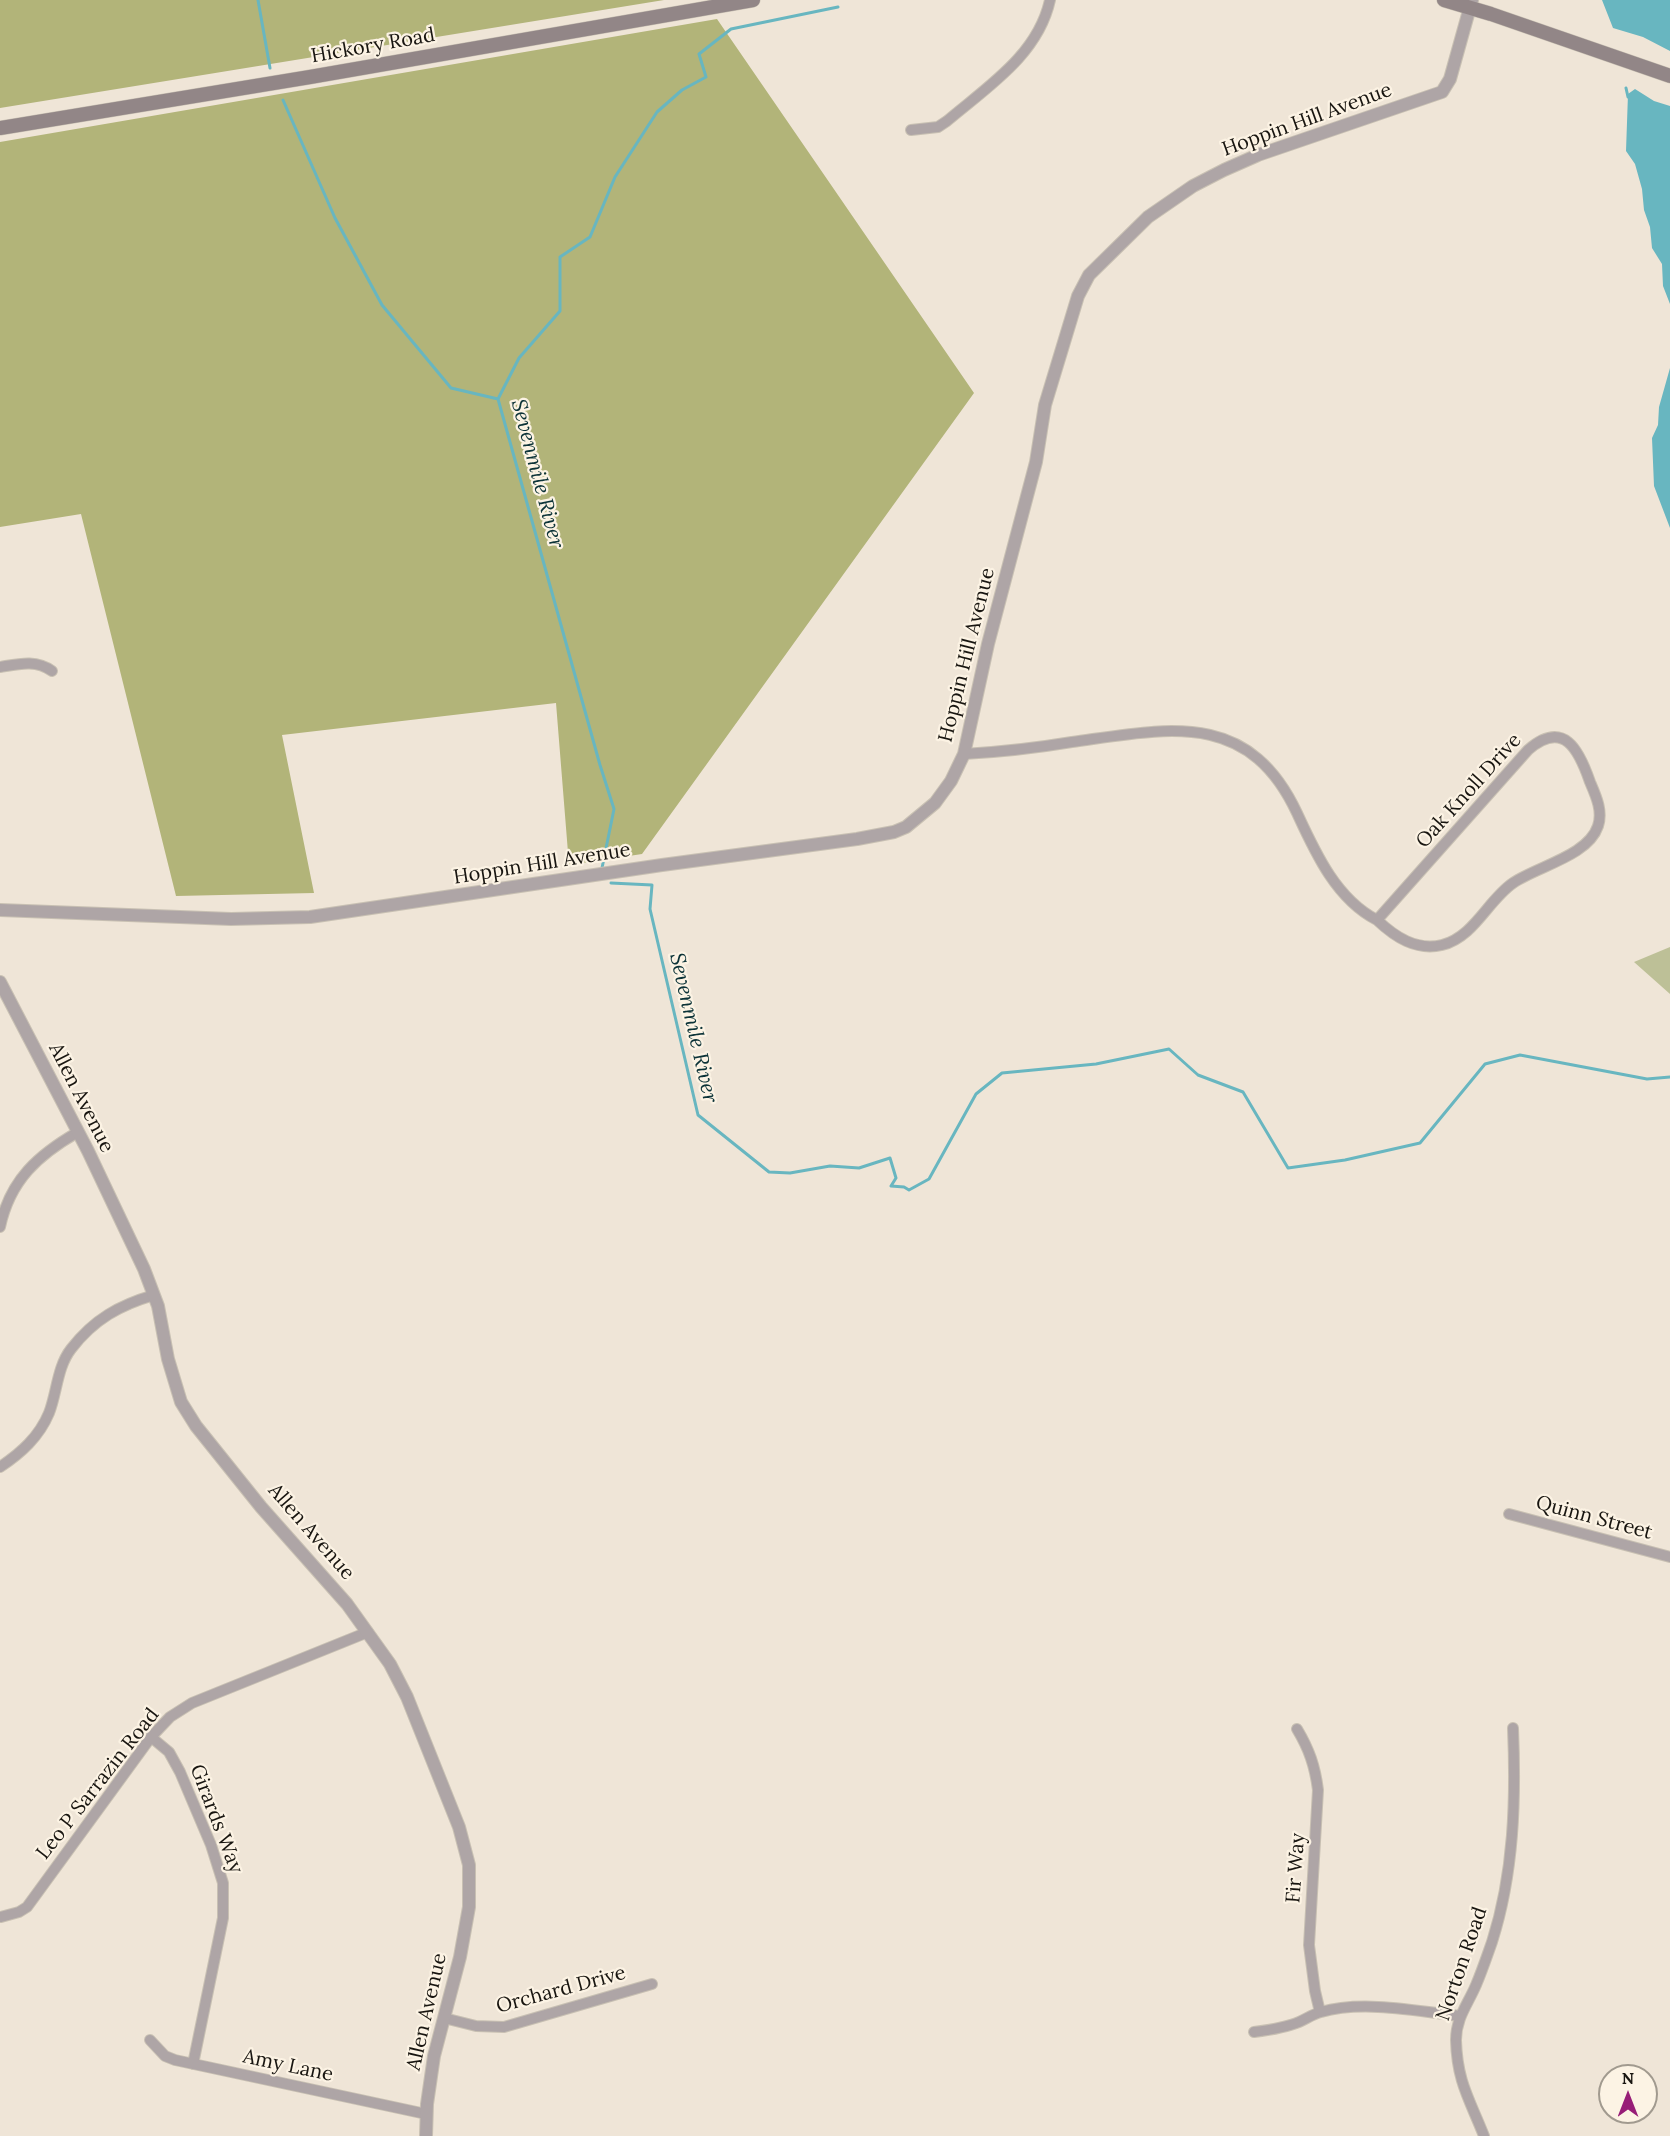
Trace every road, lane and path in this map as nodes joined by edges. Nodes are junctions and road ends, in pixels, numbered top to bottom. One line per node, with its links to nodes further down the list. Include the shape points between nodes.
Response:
1 (753, 0): 6 (main road, Hickory Road)
2 (1050, 0): 7 (street, via 1040,28 1017,61 938,127)
3 (1444, 0): 4 (main road)
4 (1471, 3): 5 (main road); 10 (street, Hoppin Hill Avenue, via 1450,79 1442,92 1258,155 1193,186 1148,217 1089,275 1078,296 1045,405 1036,462 988,644)
5 (1670, 76)
6 (0, 128)
7 (911, 130)
8 (0, 668): 9 (street, via 33,663)
9 (52, 671)
10 (964, 754): 11 (street, Hoppin Hill Avenue, via 951,781 921,816 894,832 863,838 310,917 220,919); 12 (street, Oak Knoll Drive, via 1008,752 1159,730 1216,735 1258,757 1293,804 1330,876 1351,900)
11 (0, 910)
12 (1377, 920): 12 (street, Oak Knoll Drive, via 1536,742 1557,738 1576,748 1600,810 1599,824 1588,842 1511,884 1467,930 1450,942 1419,945 1399,939)
13 (0, 982): 14 (street, Allen Avenue)
14 (78, 1132): 15 (street, via 45,1152 28,1169 12,1194); 16 (street, Allen Avenue)
15 (0, 1227)
16 (154, 1295): 17 (street, via 125,1304 97,1322 70,1350 38,1435); 20 (street, Allen Avenue, via 173,1378 191,1418)
17 (0, 1467)
18 (1509, 1514): 19 (street, Quinn Street)
19 (1670, 1557)
20 (368, 1632): 23 (street, Leo P Sarrazin Road, via 192,1703 170,1717); 28 (street, Allen Avenue, via 403,1688 468,1858 469,1907)
21 (1513, 1728): 27 (street, Norton Road, via 1514,1826 1502,1908 1475,1986)
22 (1297, 1729): 26 (street, Fir Way, via 1312,1756 1318,1790 1310,1945)
23 (151, 1737): 24 (street, Leo P Sarrazin Road, via 27,1907); 31 (street, Girards Way, via 169,1752 180,1772 211,1845 222,1883 223,1918)
24 (1, 1917)
25 (652, 1984): 28 (street, Orchard Drive, via 504,2027 476,2026)
26 (1320, 2012): 27 (street, via 1356,2007 1408,2008); 29 (street, via 1276,2030)
27 (1460, 2016): 34 (street, Norton Road, via 1456,2038 1459,2072)
28 (444, 2018): 32 (street, Allen Avenue)
29 (1254, 2032)
30 (150, 2040): 31 (street, Amy Lane, via 165,2056)
31 (193, 2064): 32 (street, Amy Lane)
32 (426, 2114): 33 (street, Allen Avenue)
33 (426, 2136)
34 (1484, 2136)

